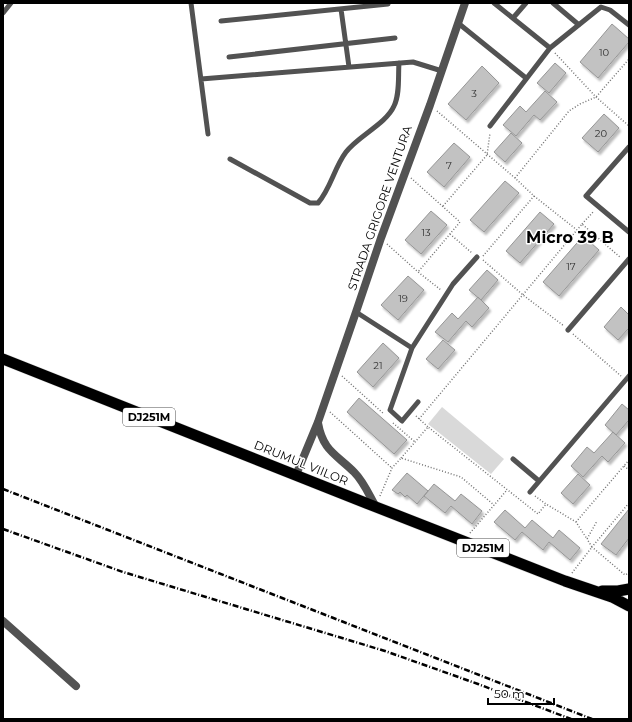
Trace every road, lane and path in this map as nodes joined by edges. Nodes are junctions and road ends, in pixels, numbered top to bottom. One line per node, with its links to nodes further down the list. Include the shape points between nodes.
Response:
1 (12, 3): 10 (lane)
2 (191, 3): 25 (lane)
3 (465, 3): 13 (street, STRADA GRIGORE VENTURA)
4 (494, 3): 11 (lane)
5 (526, 3): 11 (lane)
6 (553, 3): 14 (lane)
7 (388, 4): 9 (lane)
8 (603, 5): 14 (lane); 15 (lane)
9 (341, 9): 12 (lane); 17 (lane)
10 (3, 14)
11 (513, 18): 18 (lane)
12 (221, 21)
13 (458, 23): 23 (street, STRADA GRIGORE VENTURA); 24 (lane)
14 (579, 25): 18 (lane)
15 (629, 25)
16 (395, 38): 17 (lane)
17 (346, 44): 19 (lane); 22 (lane)
18 (550, 48): 24 (lane); 26 (path)
19 (229, 57)
20 (629, 59): 26 (path)
21 (399, 63): 22 (lane); 23 (lane, via 413,62); 33 (lane, via 394,106 387,116 346,151 318,203 310,203)
22 (349, 67): 25 (lane)
23 (442, 71): 27 (street, STRADA GRIGORE VENTURA)
24 (526, 78): 28 (lane)
25 (201, 79): 30 (lane)
26 (596, 97): 29 (path); 35 (path, via 569,112)
27 (430, 105): 32 (path); 34 (street, STRADA GRIGORE VENTURA)
28 (490, 126): 32 (path)
29 (629, 126)
30 (208, 134)
31 (629, 147): 38 (lane, via 586,196)
32 (487, 155): 35 (path); 37 (path)
33 (230, 159)
34 (405, 173): 37 (path); 43 (street, STRADA GRIGORE VENTURA)
35 (515, 178): 36 (path)
36 (534, 196): 40 (path); 48 (path, via 481,258)
37 (443, 206): 42 (path, via 460,222)
38 (597, 206): 39 (path); 41 (lane)
39 (582, 224): 40 (path); 45 (path)
40 (577, 230): 48 (path)
41 (629, 232)
42 (450, 234): 44 (path); 46 (path)
43 (381, 238): 46 (path); 49 (street, STRADA GRIGORE VENTURA)
44 (477, 257): 47 (lane)
45 (628, 261): 50 (lane)
46 (418, 272): 47 (path)
47 (447, 294): 51 (lane)
48 (523, 295): 50 (path); 60 (path)
49 (356, 312): 51 (lane); 53 (street, STRADA GRIGORE VENTURA)
50 (568, 330): 54 (path)
51 (412, 348): 57 (lane, via 390,410 402,420)
52 (3, 359): 70 (highway, DRUMUL VIILOR / DJ251M)
53 (336, 370): 56 (street, STRADA GRIGORE VENTURA); 58 (path)
54 (627, 378): 71 (lane)
55 (418, 402): 57 (lane)
56 (323, 406): 61 (street, STRADA GRIGORE VENTURA); 68 (path)
57 (410, 412): 60 (path)
58 (385, 415)
59 (389, 419): 63 (path)
60 (419, 419): 62 (path)
61 (318, 422): 70 (street, STRADA GRIGORE VENTURA); 77 (street, via 324,444 354,472)
62 (428, 427): 63 (path); 72 (path)
63 (414, 442): 64 (path)
64 (400, 458): 68 (path); 76 (path, via 461,477)
65 (513, 459): 71 (lane)
66 (629, 460): 67 (path)
67 (624, 466): 69 (path); 79 (path)
68 (392, 468): 77 (path)
69 (629, 470)
70 (296, 475): 77 (highway, DRUMUL VIILOR / DJ251M)
71 (539, 481): 73 (lane)
72 (507, 490): 75 (path, via 538,514); 76 (path)
73 (530, 492): 75 (path)
74 (629, 503): 82 (path)
75 (546, 504): 79 (path)
76 (494, 505): 81 (path)
77 (376, 507): 81 (highway, DRUMUL VIILOR / DJ251M)
78 (597, 521): 80 (path)
79 (576, 522): 80 (path)
80 (587, 539): 82 (path)
81 (463, 541): 84 (highway, DRUMUL VIILOR / DJ251M)
82 (592, 547): 83 (path, via 625,574); 84 (path)
83 (629, 573)
84 (566, 581): 85 (highway, DRUMUL VIILOR / DJ251M)
85 (590, 589): 86 (highway, DRUMUL VIILOR / DJ251M); 87 (highway, DRUMUL VIILOR / DJ251M)
86 (629, 589)
87 (629, 606)
88 (3, 622): 89 (street)
89 (76, 686)

